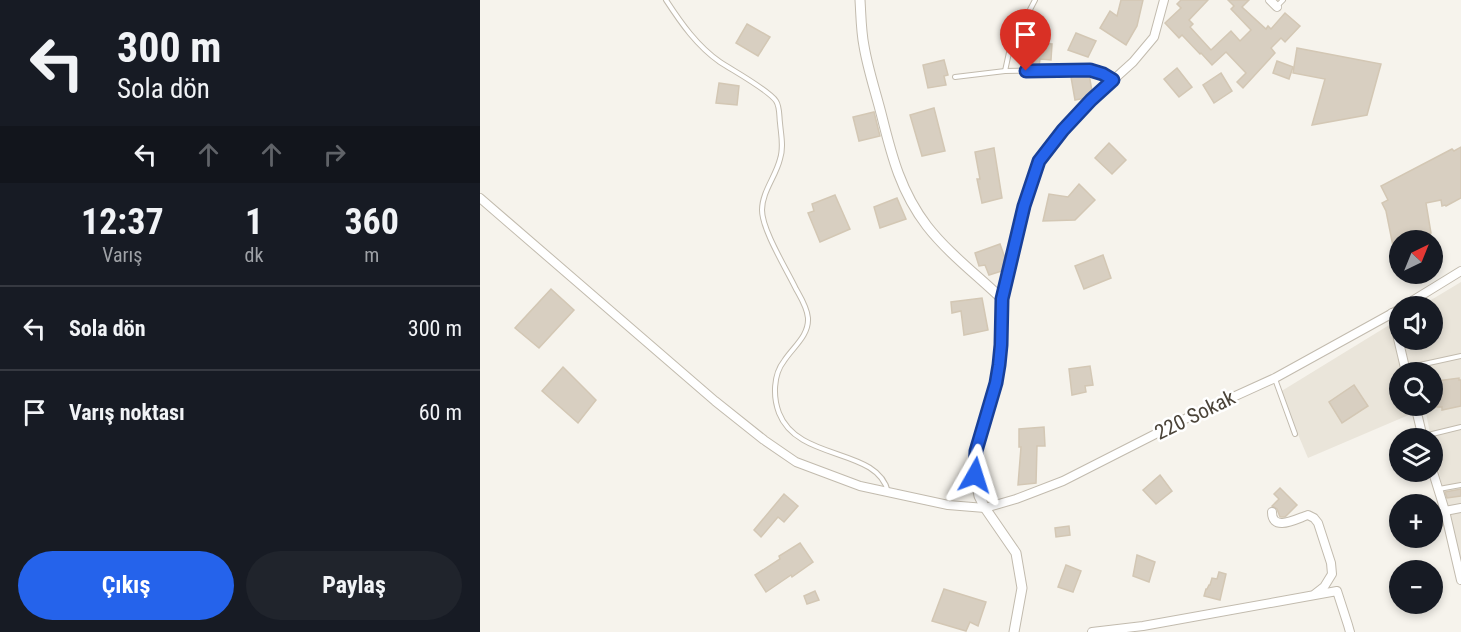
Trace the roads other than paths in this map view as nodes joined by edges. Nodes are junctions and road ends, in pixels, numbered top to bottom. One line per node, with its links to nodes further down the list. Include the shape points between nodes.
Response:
1 (666, 0): 25 (lane, via 698,43 772,97 778,108 782,152 762,204 763,219 804,303 808,322 777,376 778,411 792,432 805,442 873,470 882,478)
2 (860, 0): 14 (street, via 863,44 900,181 928,227)
3 (1035, 0): 8 (lane, via 1010,48)
4 (1164, 0): 10 (street, via 1154,37)
5 (1270, 0): 7 (street)
6 (1283, 0): 7 (lane)
7 (1277, 7)
8 (1005, 71): 9 (lane); 10 (lane, via 1090,70)
9 (955, 77)
10 (1113, 80): 14 (street, via 1063,130 1039,161)
11 (480, 198): 25 (street, via 764,440 795,462)
12 (1461, 271): 13 (street)
13 (1420, 296)
14 (1002, 299): 26 (street, via 999,365 975,463 977,488)
15 (1389, 316): 18 (street, 220 Sokak)
16 (1461, 356): 17 (lane)
17 (1437, 362)
18 (1275, 378): 21 (lane); 26 (street, 220 Sokak, via 1063,481)
19 (1461, 427): 20 (lane)
20 (1443, 432)
21 (1295, 434)
22 (1436, 482): 24 (street)
23 (1461, 485): 24 (lane)
24 (1438, 489): 28 (street)
25 (888, 493): 26 (street)
26 (985, 508): 33 (street, via 1016,553 1022,588)
27 (1461, 508): 28 (street)
28 (1445, 511): 30 (street)
29 (1272, 512): 31 (street, via 1271,516 1281,524 1308,515 1318,523 1332,574)
30 (1461, 580)
31 (1314, 595): 32 (street); 35 (street, via 1337,591)
32 (1139, 629): 34 (street)
33 (1016, 631)
34 (1092, 632)
35 (1350, 632)

